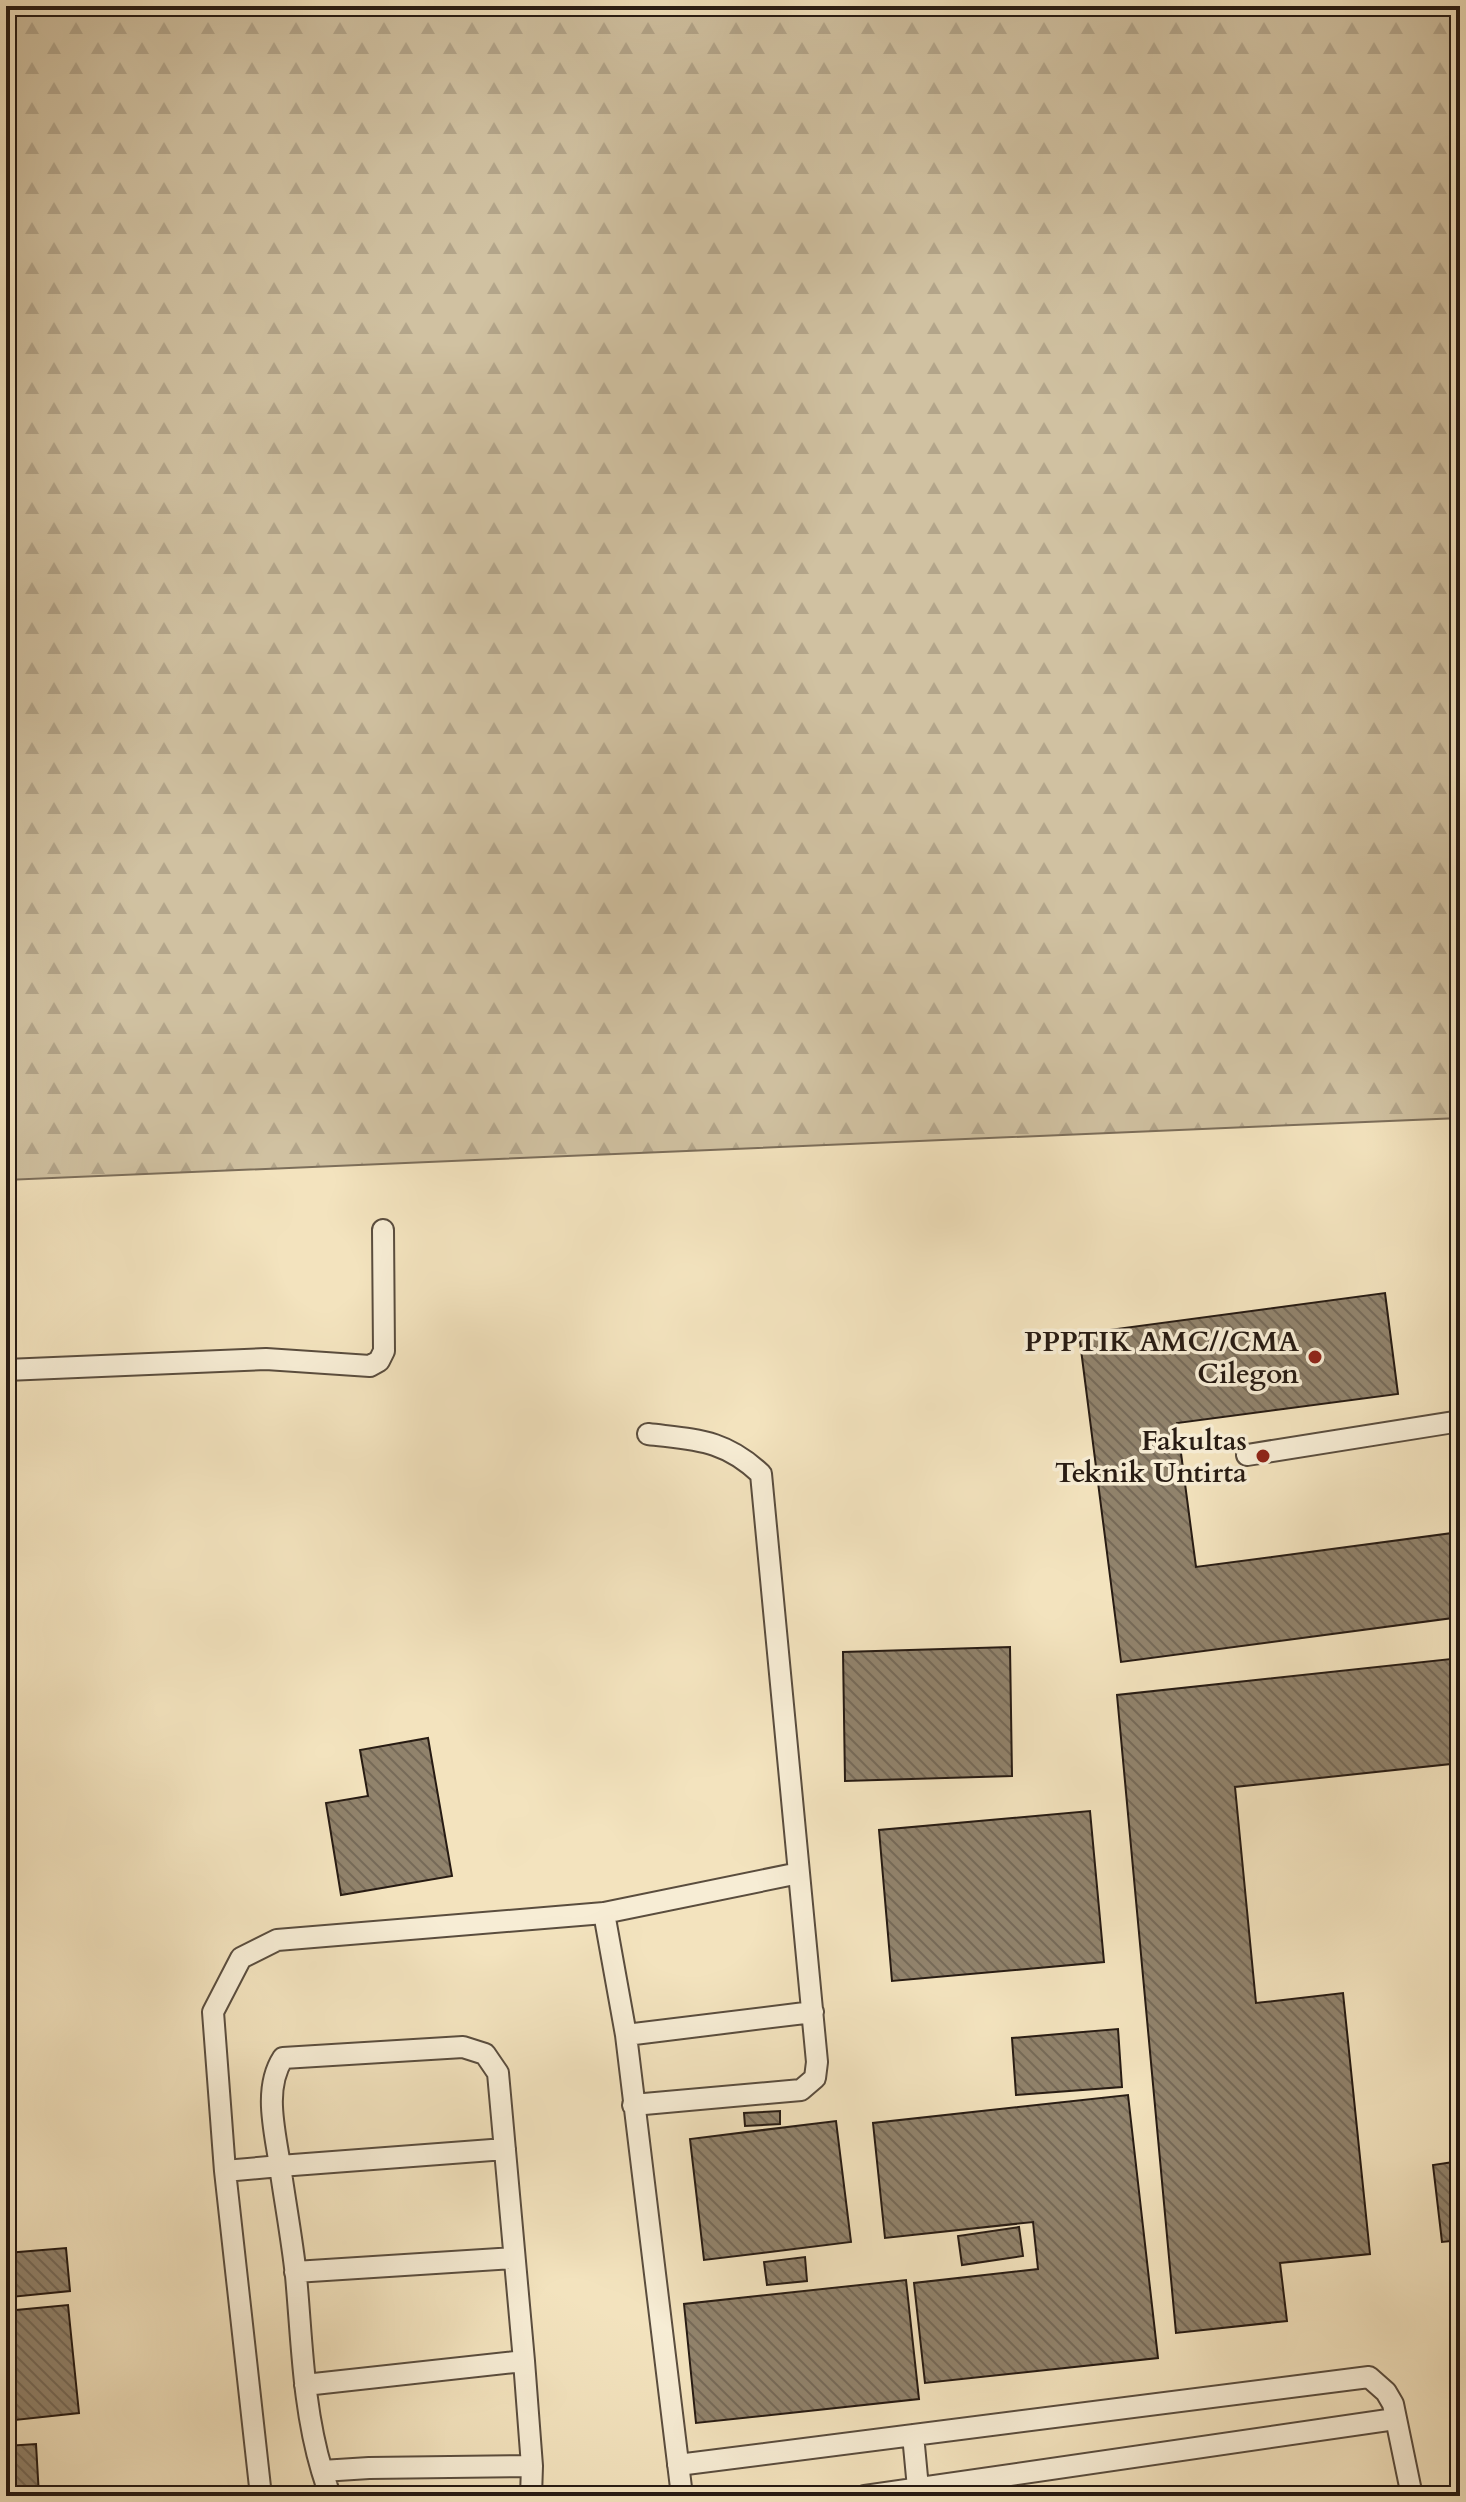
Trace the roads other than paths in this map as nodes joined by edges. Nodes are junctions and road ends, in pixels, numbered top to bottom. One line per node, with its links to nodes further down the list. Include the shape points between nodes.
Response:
1 (383, 1230): 2 (lane, via 384,1351 370,1366 266,1359)
2 (6, 1370)
3 (1460, 1421): 5 (lane)
4 (648, 1434): 6 (lane, via 711,1442 743,1456 761,1474)
5 (1247, 1455)
6 (799, 1873): 7 (lane); 8 (lane)
7 (604, 1913): 9 (lane); 13 (lane, via 277,1940 241,1958 213,2012)
8 (813, 2012): 9 (lane); 10 (lane, via 815,2078 801,2090)
9 (626, 2035): 10 (lane)
10 (633, 2105): 20 (lane)
11 (505, 2149): 12 (lane); 12 (lane, via 498,2073 485,2054 463,2047 283,2058 274,2072 272,2103); 14 (lane)
12 (280, 2166): 13 (lane); 15 (lane)
13 (225, 2171): 24 (lane)
14 (514, 2258): 15 (lane); 16 (lane)
15 (295, 2272): 17 (lane)
16 (524, 2361): 17 (lane); 21 (lane)
17 (305, 2385): 22 (lane)
18 (1395, 2419): 19 (lane, via 1386,2392 1369,2377); 23 (lane); 29 (lane)
19 (913, 2435): 20 (lane); 23 (lane)
20 (678, 2465): 27 (lane)
21 (532, 2466): 22 (lane); 26 (lane)
22 (322, 2471): 25 (lane)
23 (918, 2488): 28 (lane)
24 (261, 2496)
25 (330, 2496)
26 (531, 2496)
27 (682, 2496)
28 (865, 2496)
29 (1412, 2496)

